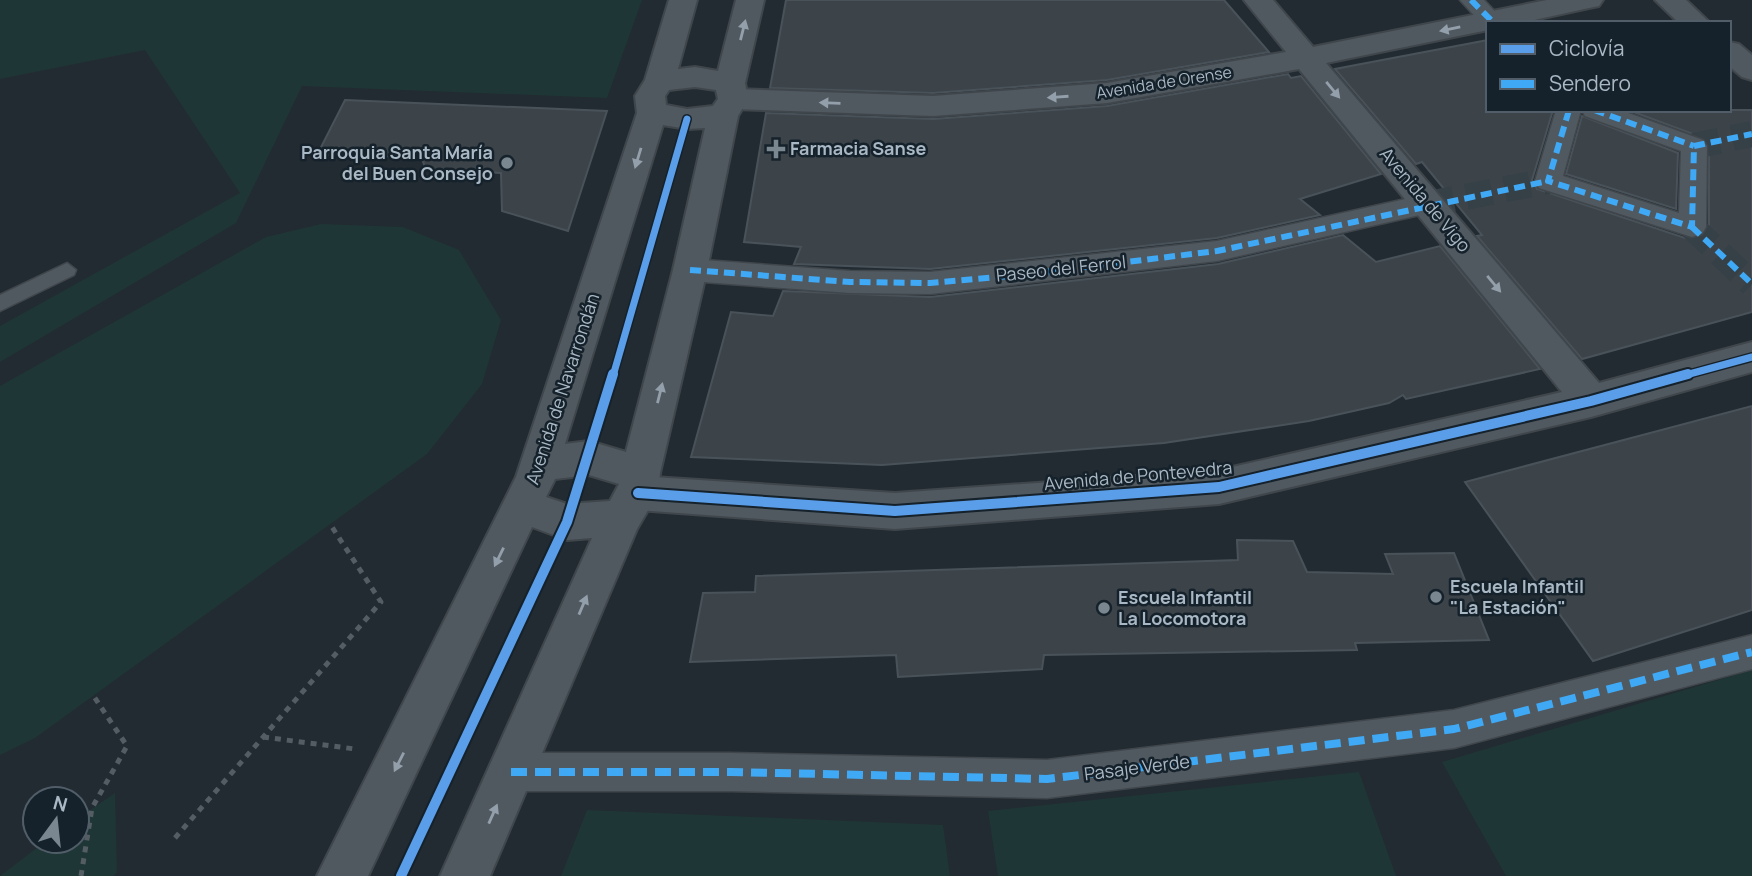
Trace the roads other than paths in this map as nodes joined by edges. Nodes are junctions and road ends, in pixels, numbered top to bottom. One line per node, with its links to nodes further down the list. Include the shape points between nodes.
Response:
1 (682, 0): 11 (street, Avenida de Navarrondán)
2 (750, 0): 12 (street, one-way to 2)
3 (1258, 0): 9 (street, Avenida de Vigo)
4 (1589, 0): 6 (street, Avenida de Orense)
5 (1669, 0): 7 (street)
6 (1481, 10): 9 (street, Avenida de Orense, one-way to 9)
7 (1694, 21)
8 (1731, 53): 10 (street)
9 (1306, 58): 12 (street, Avenida de Orense, one-way to 12, via 1107,93 933,106); 15 (street, Avenida de Vigo, one-way to 15)
10 (1752, 70)
11 (656, 97): 12 (street, via 695,78); 12 (street, via 687,119); 21 (street, Avenida de Navarrondán, one-way to 21)
12 (729, 100): 17 (street)
13 (1568, 112): 14 (street, via 1548,181 1692,227 1695,146)
14 (1600, 112)
15 (1427, 204): 17 (street, Paseo del Ferrol, via 1217,251 943,282 850,282); 20 (street, Avenida de Vigo, one-way to 20)
16 (67, 270): 18 (lane)
17 (690, 270): 22 (street, one-way to 17)
18 (0, 304)
19 (1752, 357): 20 (street, Avenida de Pontevedra)
20 (1591, 401): 22 (street, Avenida de Pontevedra, via 1219,487 895,511)
21 (541, 464): 22 (street, via 589,458); 23 (street, Avenida de Navarrondán)
22 (633, 495): 23 (street, via 567,522); 25 (street, one-way to 22)
23 (523, 506): 26 (street, Avenida de Navarrondán, one-way to 26)
24 (1752, 652): 25 (street, Pasaje Verde, via 1454,729 1047,779)
25 (511, 772): 27 (street, one-way to 25)
26 (342, 876)
27 (465, 876)

